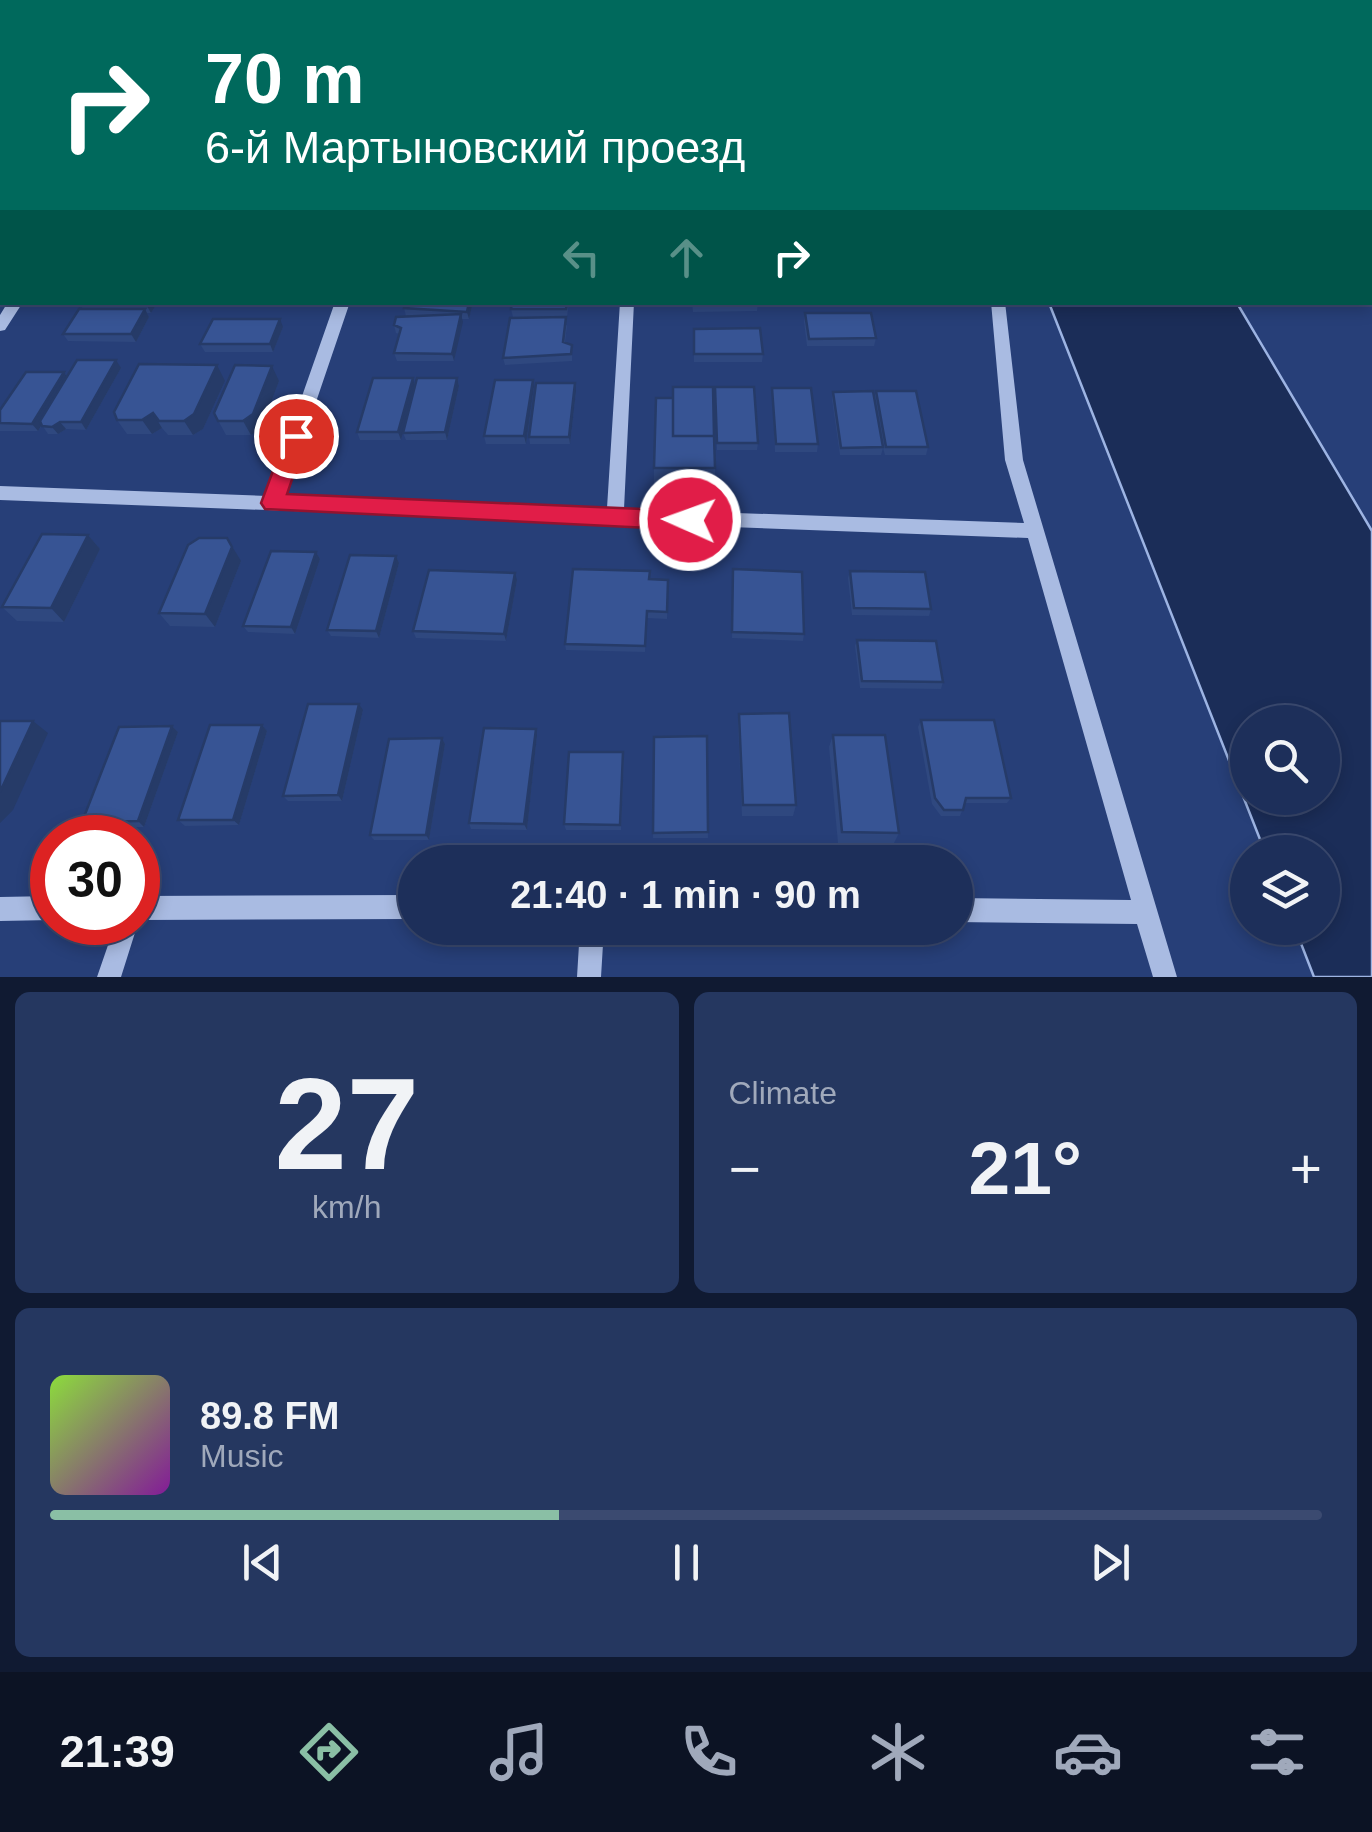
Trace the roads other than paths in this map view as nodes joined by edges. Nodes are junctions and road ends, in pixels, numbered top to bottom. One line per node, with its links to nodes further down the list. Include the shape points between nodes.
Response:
1 (14, 305): 5 (street)
2 (343, 305): 7 (street)
3 (627, 305): 8 (street)
4 (998, 305): 9 (street, via 1014,460)
5 (0, 326)
6 (0, 493): 7 (street)
7 (273, 503): 8 (street)
8 (615, 518): 9 (street)
9 (1032, 532): 15 (street)
10 (398, 907): 12 (street)
11 (30, 908): 13 (street)
12 (160, 908)
13 (0, 909)
14 (973, 910): 15 (street)
15 (1146, 912): 20 (street)
16 (120, 945): 18 (street)
17 (591, 945): 19 (street)
18 (109, 977)
19 (589, 977)
20 (1165, 977)

